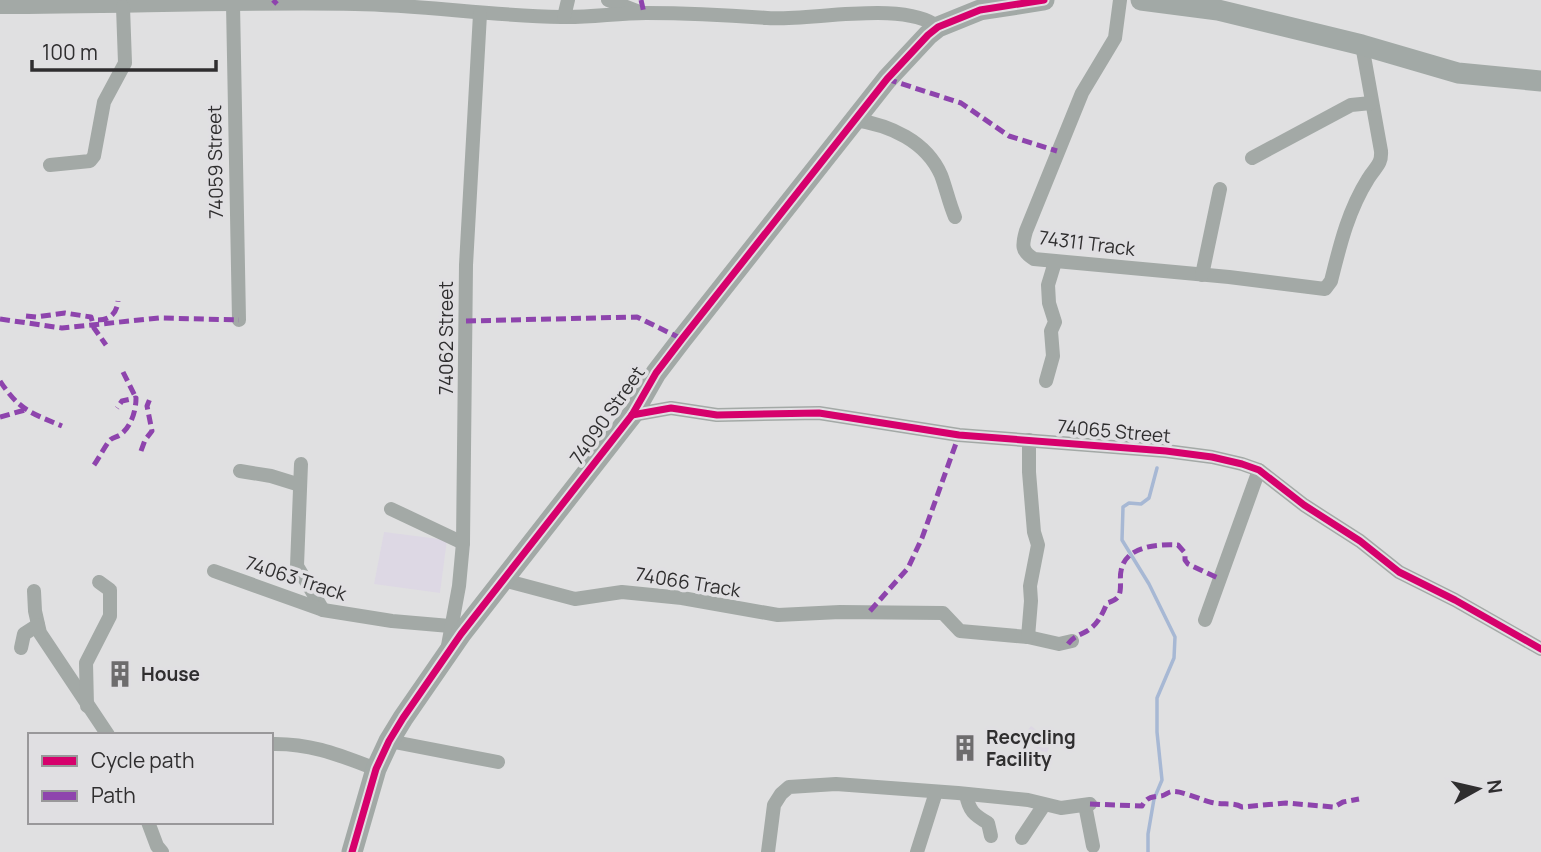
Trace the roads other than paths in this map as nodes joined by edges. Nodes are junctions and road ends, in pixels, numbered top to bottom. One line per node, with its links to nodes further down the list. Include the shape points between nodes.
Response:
1 (568, 0): 12 (street)
2 (608, 0): 10 (street)
3 (1044, 0): 13 (street, via 980,10)
4 (1121, 0): 22 (street, 74311 Track, via 1115,38 1082,93 1022,246 1034,259)
5 (1141, 0): 7 (street)
6 (233, 4): 9 (street); 11 (street, via 357,4); 24 (street, 74059 Street)
7 (1222, 5): 14 (street)
8 (0, 7): 9 (street)
9 (123, 7): 19 (street, via 125,63 104,102 94,156 83,163)
10 (644, 13): 12 (street); 13 (street, via 775,19 911,14)
11 (480, 14): 12 (street); 33 (street, 74062 Street, via 466,265)
12 (564, 17)
13 (938, 27): 17 (street, 74090 Street)
14 (1362, 45): 15 (street, via 1458,73); 16 (street)
15 (1541, 81)
16 (1371, 103): 18 (street, via 1351,104); 23 (street, 74311 Track, via 1381,163 1347,218 1331,281 1322,290)
17 (855, 120): 21 (street, via 880,124 928,154 941,175); 26 (street, 74090 Street, via 656,373)
18 (1252, 158)
19 (50, 166)
20 (1220, 189): 23 (street)
21 (955, 217)
22 (1055, 262): 23 (street, 74311 Track); 25 (street, via 1048,285 1055,322)
23 (1202, 275)
24 (239, 320)
25 (1046, 382)
26 (632, 415): 27 (street, 74065 Street, via 671,408 717,415 819,413 959,435); 35 (street, 74090 Street)
27 (1029, 440): 29 (street, 74065 Street, via 1212,457); 44 (street, via 1038,545 1030,586)
28 (301, 464): 31 (street)
29 (1259, 470): 41 (street); 47 (street, 74065 Street, via 1399,572)
30 (240, 471): 31 (street)
31 (300, 485): 40 (street, via 298,566)
32 (391, 509): 33 (street)
33 (463, 543): 37 (street, 74062 Street)
34 (214, 571): 40 (street, 74063 Track)
35 (503, 580): 39 (street, 74090 Street); 44 (street, 74066 Track, via 575,599 622,592 778,615 943,613 960,631)
36 (105, 584): 49 (street, via 110,616 86,663)
37 (459, 586): 39 (street); 43 (street, 74062 Street)
38 (34, 590): 42 (street)
39 (481, 609): 48 (street, 74090 Street)
40 (323, 610): 43 (street, 74063 Track)
41 (1205, 620)
42 (38, 625): 46 (street, via 24,634); 49 (street)
43 (450, 626): 48 (street, 74062 Street)
44 (1028, 637): 45 (street, 74066 Track, via 1059,644)
45 (1072, 641)
46 (21, 648)
47 (1541, 649)
48 (441, 660): 51 (street, 74090 Street)
49 (88, 708): 50 (street)
50 (107, 733)
51 (389, 741): 53 (street); 54 (street, 74090 Street)
52 (273, 744): 54 (street, via 329,750)
53 (498, 762)
54 (376, 769): 63 (street, 74090 Street)
55 (936, 792): 56 (street); 64 (street, via 813,784 789,787 774,805); 65 (street)
56 (966, 794): 57 (street); 59 (street, via 968,807 988,823)
57 (1044, 805): 60 (street); 61 (street, via 1087,804)
58 (149, 824): 62 (street)
59 (991, 836)
60 (1021, 838)
61 (1093, 846)
62 (162, 852)
63 (352, 852)
64 (768, 852)
65 (917, 852)

